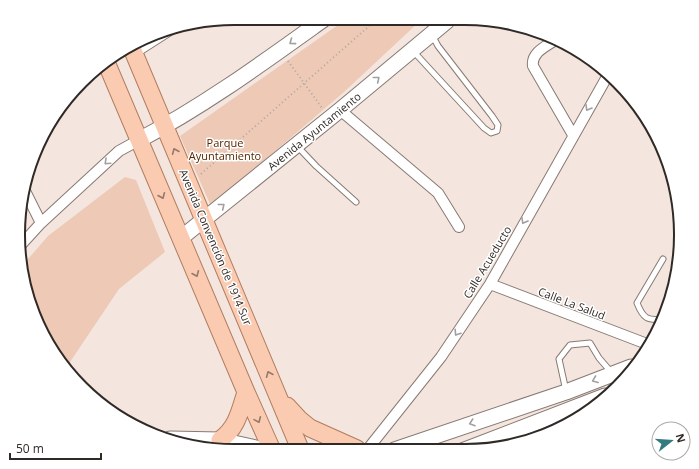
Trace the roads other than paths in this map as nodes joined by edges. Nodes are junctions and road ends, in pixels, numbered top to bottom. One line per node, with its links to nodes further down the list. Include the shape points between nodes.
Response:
1 (316, 25): 10 (main road, one-way to 10, via 250,73)
2 (442, 25): 3 (main road, Avenida Ayuntamiento)
3 (432, 34): 5 (main road, Avenida Ayuntamiento); 5 (lane, via 438,46 492,116 498,125 497,131 491,133 484,128)
4 (550, 44): 11 (street, via 535,55 532,60 533,66)
5 (413, 50): 9 (main road, Avenida Ayuntamiento, one-way to 5)
6 (133, 52): 10 (main road, Avenida Convención de 1914 Sur)
7 (108, 67): 12 (main road)
8 (605, 79): 11 (street, Calle Acueducto, one-way to 11)
9 (335, 114): 13 (main road, Avenida Ayuntamiento); 18 (street, via 438,193)
10 (165, 127): 12 (main road); 16 (main road, Avenida Convención de 1914 Sur, one-way to 10)
11 (573, 135): 22 (street, Calle Acueducto, one-way to 22)
12 (139, 140): 17 (street, one-way to 17, via 119,151); 19 (main road, one-way to 19)
13 (296, 146): 15 (lane); 16 (main road, Avenida Ayuntamiento, one-way to 13)
14 (28, 198): 17 (street)
15 (356, 202)
16 (204, 220): 19 (main road, Avenida Ayuntamiento); 29 (main road, Avenida Convención de 1914 Sur, one-way to 16)
17 (41, 223): 20 (street)
18 (460, 226)
19 (180, 238): 27 (main road, one-way to 27)
20 (25, 241)
21 (663, 259): 23 (lane, via 637,303 641,313 648,319)
22 (490, 284): 24 (street, Calle La Salud); 39 (street, Calle Acueducto, one-way to 39, via 441,357)
23 (656, 319)
24 (644, 343)
25 (625, 370): 26 (main road)
26 (613, 374): 28 (main road, one-way to 28); 28 (lane, via 590,343 570,345 559,359)
27 (246, 392): 33 (main road, via 236,423); 36 (main road, one-way to 36)
28 (566, 392): 40 (main road, one-way to 40)
29 (280, 399): 37 (main road, Avenida Convención de 1914 Sur); 38 (main road, via 310,428)
30 (583, 407): 31 (main road)
31 (531, 432): 34 (main road)
32 (191, 439): 33 (main road)
33 (220, 440): 35 (main road)
34 (502, 440)
35 (238, 444)
36 (269, 444)
37 (298, 444)
38 (346, 444)
39 (372, 444)
40 (412, 444)

